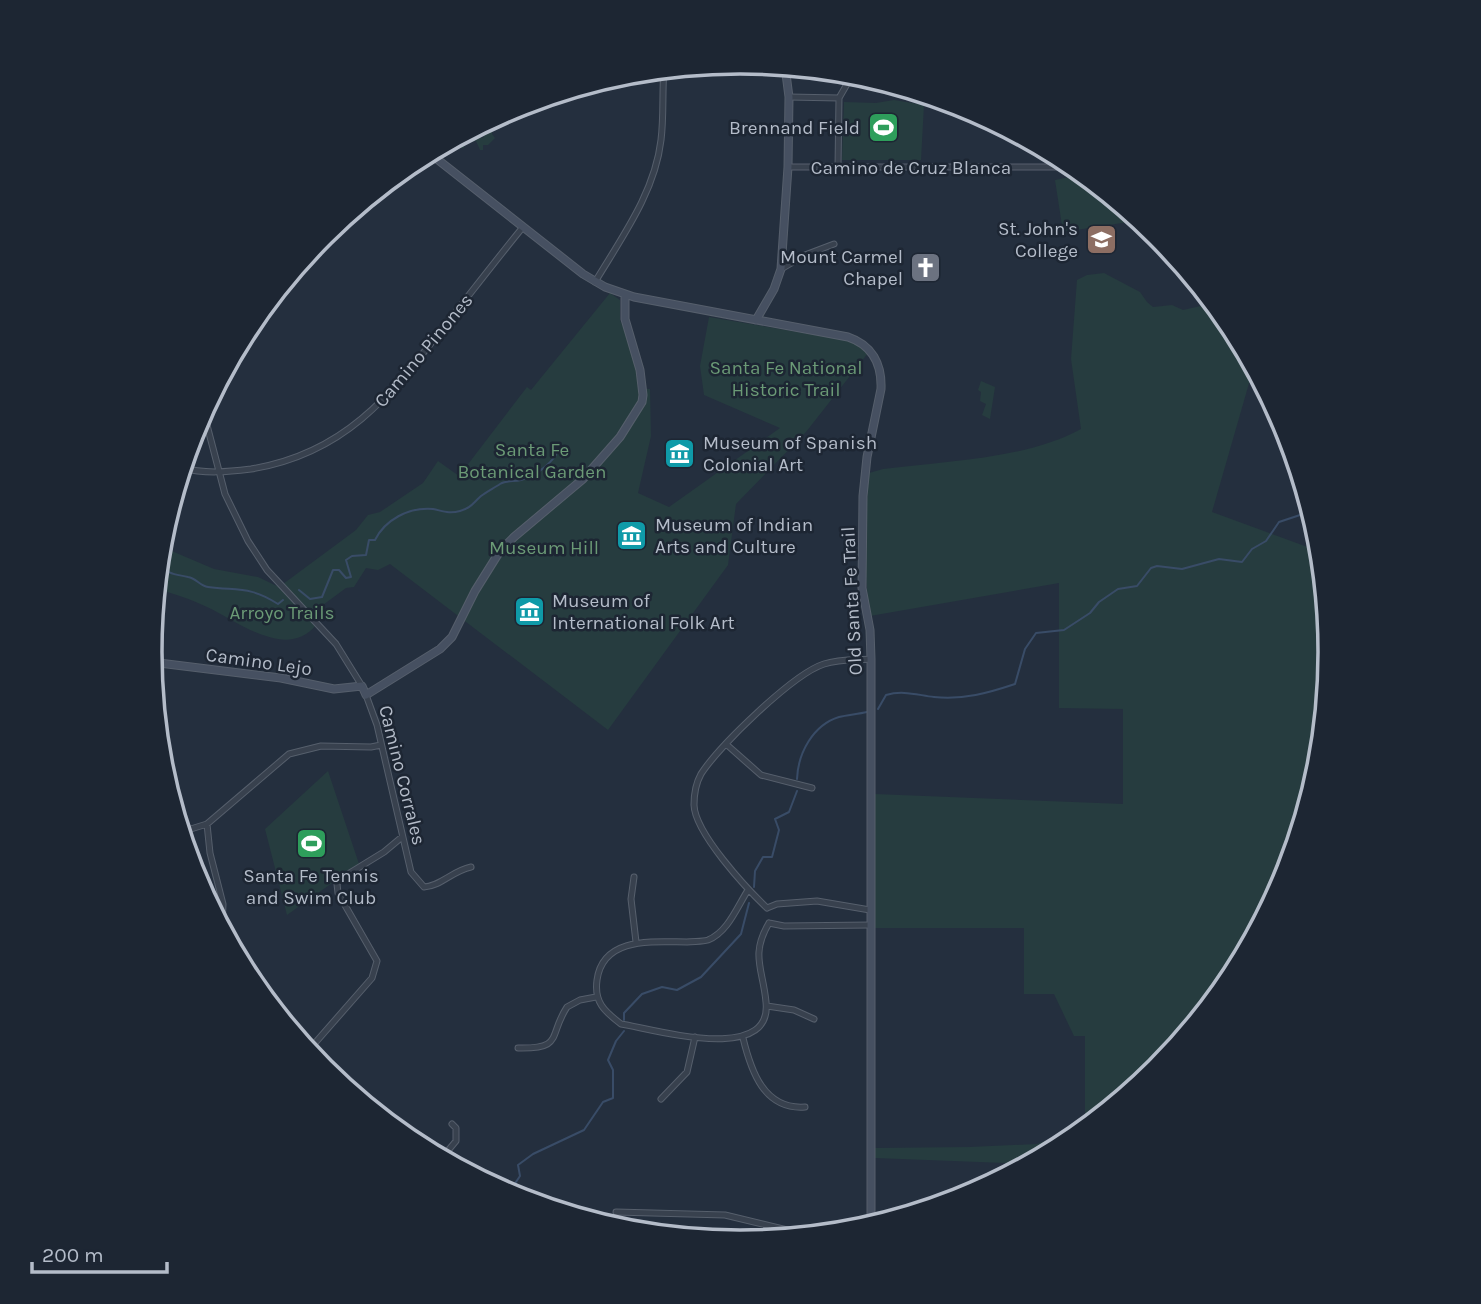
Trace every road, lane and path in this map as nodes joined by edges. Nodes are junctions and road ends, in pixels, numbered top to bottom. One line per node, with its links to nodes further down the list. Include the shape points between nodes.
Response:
1 (786, 76): 4 (street)
2 (664, 78): 13 (street, via 661,139 653,179)
3 (847, 84): 5 (street)
4 (789, 97): 5 (street); 7 (street)
5 (839, 98): 8 (street)
6 (437, 159): 10 (street, Old Santa Fe Trail)
7 (788, 167): 8 (street, Camino de Cruz Blanca); 12 (street)
8 (838, 167): 9 (street, Camino de Cruz Blanca)
9 (1056, 167)
10 (523, 227): 13 (street, Old Santa Fe Trail); 18 (street, Camino Pinones, via 374,410 308,453 266,466)
11 (834, 244): 12 (street)
12 (781, 269): 15 (street)
13 (595, 282): 14 (street, Old Santa Fe Trail)
14 (625, 295): 15 (street, Old Santa Fe Trail); 22 (street, via 625,319 643,391 642,402 620,437 583,479 506,544 440,649)
15 (756, 320): 19 (street, Old Santa Fe Trail, via 848,337 863,344 878,363 881,395 863,496 862,588)
16 (208, 428): 18 (street, Camino Corrales)
17 (192, 469): 18 (street, Camino Pinones)
18 (219, 472): 21 (street, Camino Corrales, via 231,509 260,561 336,644)
19 (872, 659): 23 (street, via 823,664 809,672 765,705); 34 (street, Old Santa Fe Trail)
20 (162, 664): 21 (street, Camino Lejo, via 281,678 334,690)
21 (362, 686): 22 (street, Camino Corrales)
22 (366, 695): 24 (street, Camino Corrales)
23 (726, 744): 25 (street, via 761,775); 31 (street, via 701,774 694,806 707,837)
24 (381, 745): 26 (street, via 321,746 289,754); 28 (street, Camino Corrales)
25 (812, 788)
26 (208, 824): 27 (street); 33 (street)
27 (190, 829)
28 (402, 837): 29 (street, Camino Corrales, via 411,872 424,887 433,887 457,870); 43 (street, via 337,884 377,961 372,978)
29 (471, 867)
30 (634, 877): 37 (street, via 631,899)
31 (748, 890): 32 (street); 37 (street, via 722,933 706,941)
32 (767, 908): 34 (street, via 817,901); 35 (street)
33 (223, 909)
34 (870, 910): 36 (street, Old Santa Fe Trail)
35 (769, 923): 36 (street); 39 (street, via 760,938 758,955)
36 (870, 925): 50 (street, Old Santa Fe Trail)
37 (636, 942): 38 (street, via 619,947 604,960)
38 (596, 997): 41 (street, via 621,1024); 44 (street, via 567,1007 548,1045)
39 (767, 1006): 40 (street); 42 (street, via 762,1023)
40 (814, 1019)
41 (695, 1037): 42 (street); 45 (street, via 687,1072)
42 (743, 1038): 46 (street, via 756,1078 769,1097 785,1106)
43 (315, 1043)
44 (518, 1048)
45 (661, 1099)
46 (805, 1107)
47 (453, 1124): 48 (street, via 456,1141)
48 (448, 1151)
49 (616, 1212): 51 (street, via 725,1215)
50 (871, 1215)
51 (782, 1229)

